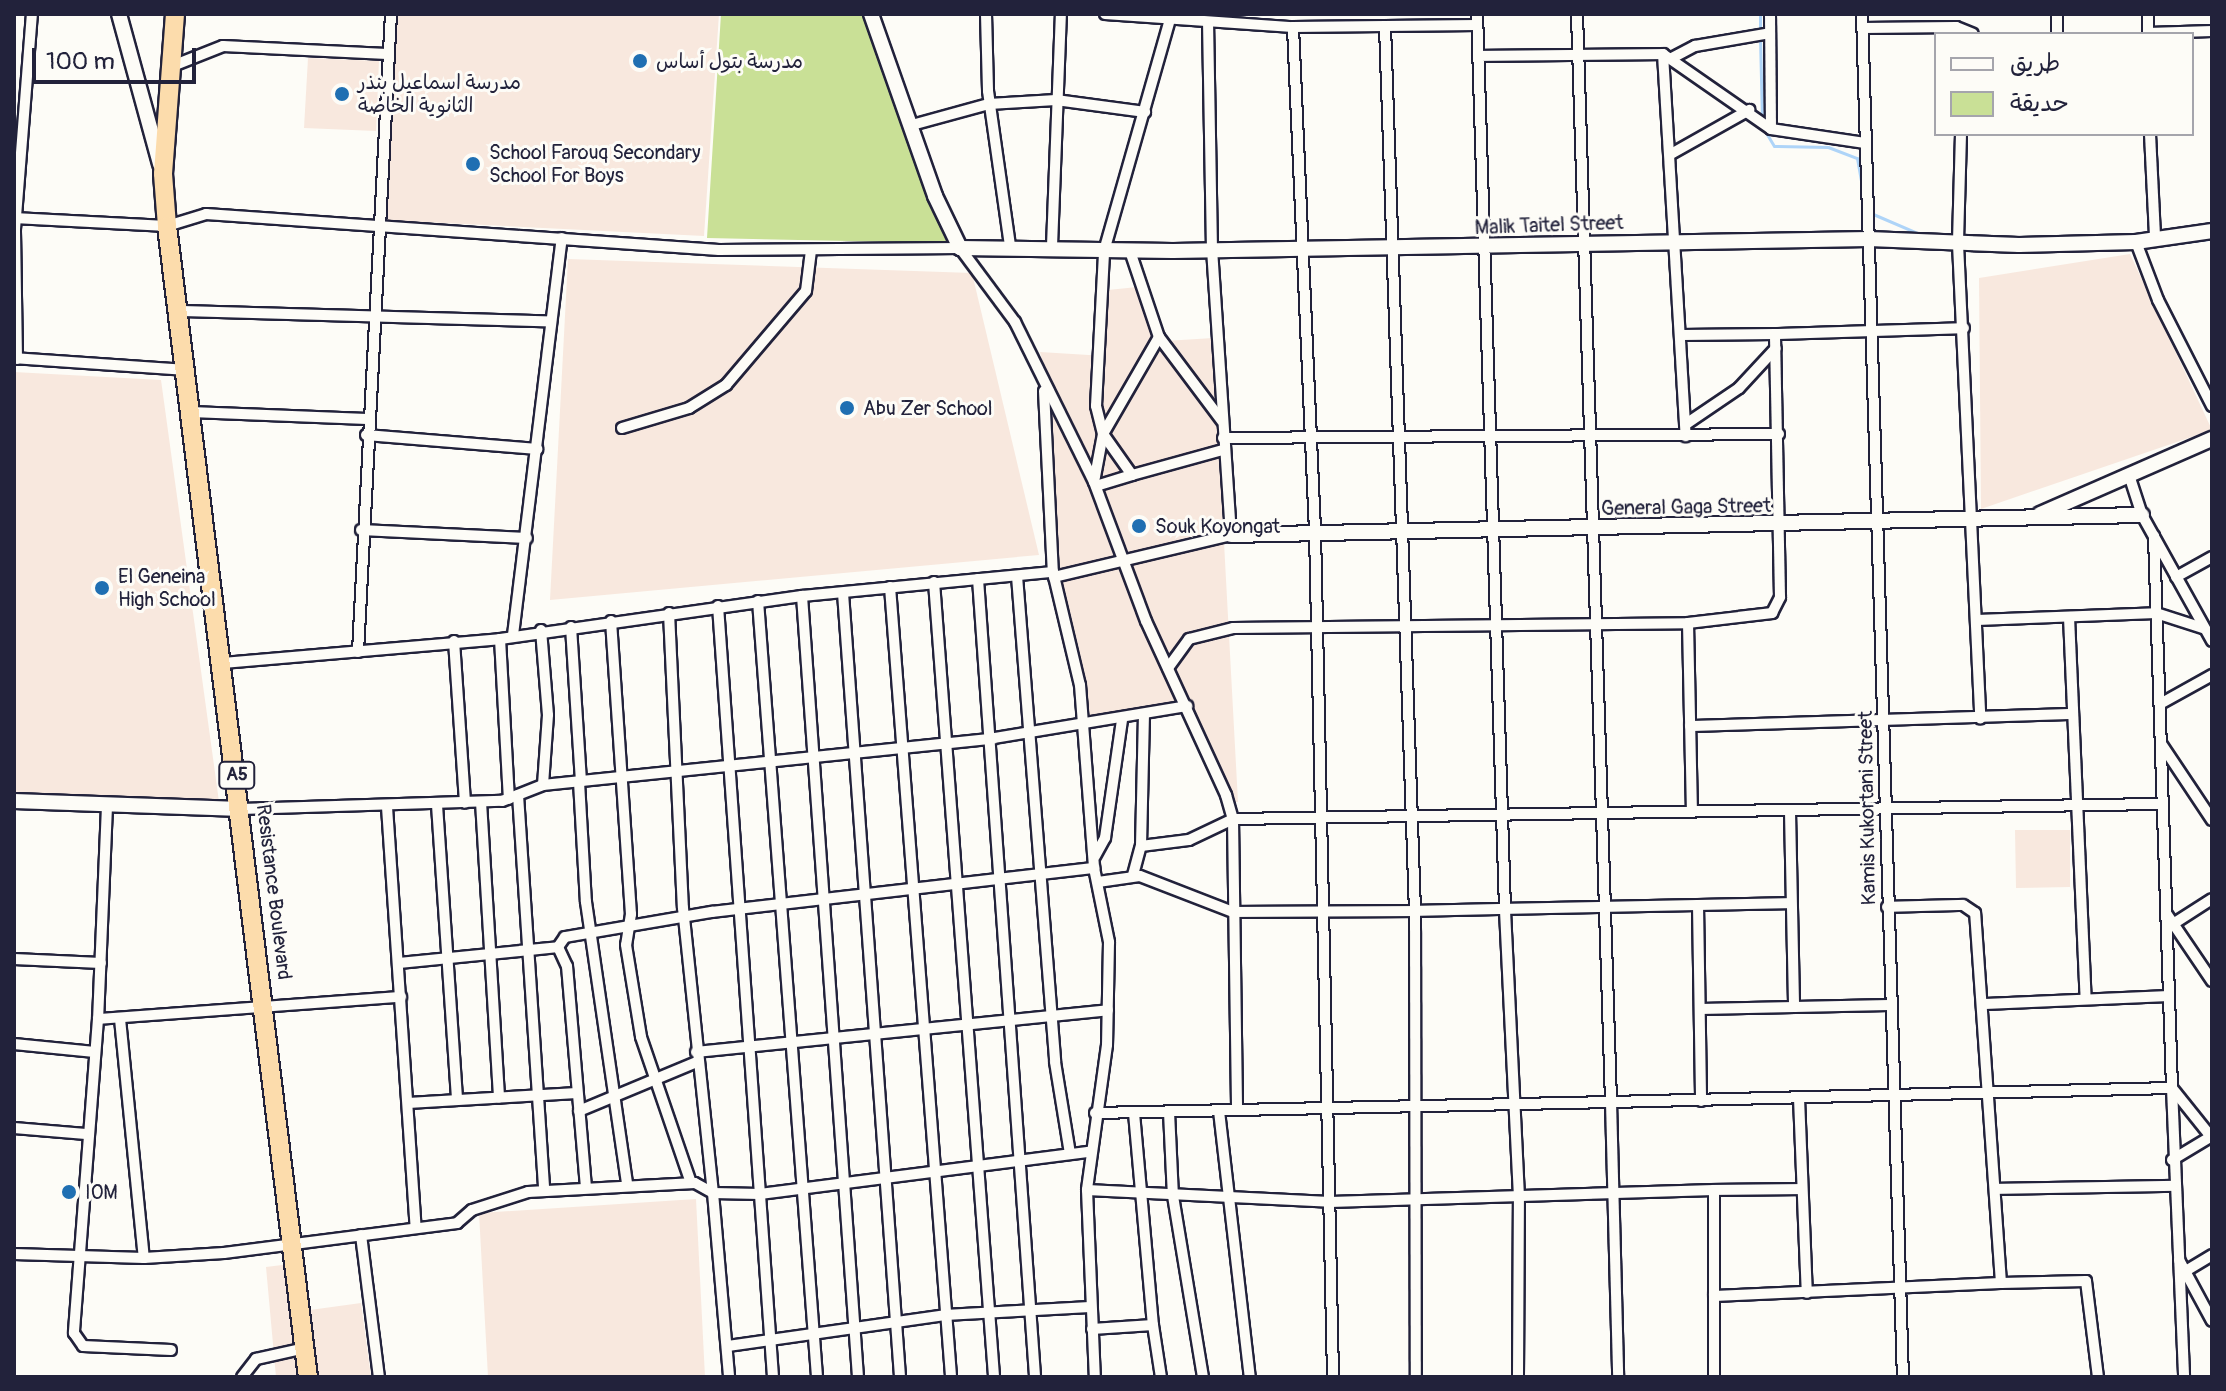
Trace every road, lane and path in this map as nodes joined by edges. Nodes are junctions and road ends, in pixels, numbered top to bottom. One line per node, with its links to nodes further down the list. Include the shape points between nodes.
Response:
1 (32, 14): 38 (street)
2 (119, 14): 37 (main road, A5)
3 (175, 14): 26 (highway, A5)
4 (391, 14): 23 (street)
5 (871, 14): 31 (main road)
6 (986, 14): 28 (street)
7 (1061, 14): 27 (street)
8 (1105, 14): 13 (street)
9 (1577, 14): 22 (street)
10 (1770, 14): 21 (street)
11 (1862, 14): 17 (street, Kamis Kukortani Street)
12 (1477, 19): 15 (street); 24 (street)
13 (1170, 20): 14 (street); 30 (street)
14 (1208, 24): 16 (street); 55 (street)
15 (1385, 26): 16 (street); 54 (street)
16 (1293, 27): 53 (street)
17 (1863, 28): 18 (street); 35 (street, Kamis Kukortani Street)
18 (1956, 30)
19 (2212, 31): 20 (street)
20 (2180, 32)
21 (1770, 33): 25 (street); 32 (street)
22 (1577, 53): 24 (street); 25 (street); 47 (street)
23 (387, 54): 26 (street, via 223,46); 39 (street)
24 (1478, 56): 51 (street)
25 (1668, 56): 29 (street); 36 (street)
26 (169, 68): 37 (highway, A5)
27 (1056, 100): 28 (street); 30 (street); 50 (street)
28 (989, 104): 31 (street); 49 (street)
29 (1749, 110): 32 (street); 36 (street)
30 (1145, 112): 56 (street)
31 (912, 125): 52 (main road)
32 (1771, 129): 35 (street, via 1811,140)
33 (1961, 136): 48 (street)
34 (2150, 136): 42 (street)
35 (1865, 143): 44 (street, Kamis Kukortani Street)
36 (1671, 154): 45 (street)
37 (163, 174): 40 (highway, Resistance Boulevard / A5)
38 (17, 218): 40 (street); 68 (street)
39 (380, 224): 40 (street, via 206,214); 43 (street); 60 (street)
40 (167, 226): 59 (highway, Resistance Boulevard / A5)
41 (2211, 234): 42 (main road, Malik Taitel Street)
42 (2155, 237): 46 (main road, Malik Taitel Street)
43 (562, 238): 58 (street); 61 (street)
44 (1869, 239): 45 (main road, Malik Taitel Street); 48 (main road, Malik Taitel Street); 63 (street, Kamis Kukortani Street)
45 (1674, 242): 47 (main road, Malik Taitel Street); 65 (street)
46 (2136, 242): 48 (main road, Malik Taitel Street); 71 (street, via 2158,300)
47 (1580, 243): 51 (main road, Malik Taitel Street); 81 (street)
48 (1958, 244): 62 (street)
49 (1010, 246): 50 (main road, Malik Taitel Street); 52 (main road, Malik Taitel Street)
50 (1052, 246): 56 (main road, Malik Taitel Street)
51 (1484, 247): 54 (main road, Malik Taitel Street); 83 (street)
52 (960, 248): 58 (street); 70 (street, via 1005,306)
53 (1304, 249): 54 (main road, Malik Taitel Street); 55 (main road, Malik Taitel Street); 84 (street)
54 (1394, 249): 85 (street)
55 (1212, 250): 57 (main road, Malik Taitel Street); 74 (street)
56 (1104, 251): 57 (main road, Malik Taitel Street); 77 (street, via 1096,406)
57 (1130, 251): 66 (street)
58 (811, 252): 76 (street, via 806,291 726,385 689,408)
59 (179, 311): 60 (street); 69 (highway, Resistance Boulevard / A5)
60 (373, 314): 61 (street); 73 (street)
61 (547, 321): 87 (street)
62 (1964, 328): 63 (street); 94 (street)
63 (1872, 332): 64 (street); 93 (street, Kamis Kukortani Street)
64 (1775, 334): 65 (street); 67 (street)
65 (1682, 335): 75 (street)
66 (1159, 337): 74 (street); 77 (street)
67 (1776, 348): 75 (street, via 1739,388); 78 (street)
68 (16, 359): 69 (street)
69 (186, 370): 72 (highway, Resistance Boulevard / A5)
70 (1044, 388): 90 (street); 106 (street)
71 (2212, 406)
72 (191, 412): 73 (street); 134 (highway, Resistance Boulevard / A5)
73 (367, 419): 79 (street)
74 (1222, 421): 86 (street)
75 (1686, 424): 80 (street)
76 (622, 428)
77 (1103, 434): 88 (street); 90 (street)
78 (1779, 434): 80 (street); 95 (street)
79 (366, 435): 87 (street); 97 (street)
80 (1686, 436): 81 (street)
81 (1586, 438): 83 (street); 96 (street)
82 (2212, 439): 89 (main road)
83 (1490, 440): 85 (street); 99 (street)
84 (1312, 442): 85 (street); 86 (street); 98 (street)
85 (1400, 442): 100 (street)
86 (1223, 444): 88 (street); 101 (street)
87 (537, 449): 103 (street)
88 (1132, 475): 90 (street)
89 (2130, 478): 91 (street); 92 (main road)
90 (1095, 484): 105 (street)
91 (2142, 515): 92 (main road, General Gaga Street); 102 (street)
92 (2032, 517): 94 (main road, General Gaga Street)
93 (1878, 523): 94 (main road, General Gaga Street); 95 (main road, General Gaga Street); 143 (street, Kamis Kukortani Street)
94 (1973, 523): 119 (street)
95 (1776, 525): 96 (main road, General Gaga Street); 121 (street, via 1776,609)
96 (1589, 528): 99 (main road, General Gaga Street); 123 (street)
97 (361, 530): 103 (street); 133 (street)
98 (1315, 531): 100 (main road, General Gaga Street); 101 (main road, General Gaga Street); 126 (street)
99 (1491, 531): 100 (main road, General Gaga Street); 122 (street)
100 (1402, 532): 125 (street)
101 (1231, 535): 105 (street)
102 (2154, 536): 108 (street); 117 (street)
103 (527, 538): 129 (street, via 513,604)
104 (2212, 557): 108 (street)
105 (1126, 562): 106 (street); 135 (street)
106 (1053, 575): 107 (street); 145 (street)
107 (1017, 576): 109 (street); 146 (street)
108 (2176, 577): 127 (street)
109 (978, 579): 110 (street); 147 (street)
110 (934, 582): 111 (street); 148 (street)
111 (890, 587): 112 (street); 150 (street)
112 (843, 593): 113 (street); 151 (street)
113 (802, 596): 114 (street); 152 (street)
114 (758, 601): 115 (street); 153 (street)
115 (718, 606): 116 (street); 154 (street)
116 (669, 613): 120 (street); 155 (street)
117 (2156, 613): 118 (street); 127 (street); 137 (street)
118 (2069, 617): 119 (street); 139 (street)
119 (1977, 620): 141 (street)
120 (611, 621): 124 (street); 156 (street)
121 (1688, 623): 123 (street); 144 (street)
122 (1494, 624): 123 (street); 125 (street); 173 (street)
123 (1593, 625): 170 (street)
124 (571, 627): 128 (street); 157 (street)
125 (1404, 627): 126 (street); 174 (street)
126 (1316, 628): 135 (street, via 1233,628 1197,635); 176 (street)
127 (2203, 628): 132 (street)
128 (541, 630): 129 (street); 158 (street, via 548,715)
129 (513, 635): 130 (street)
130 (500, 639): 131 (street); 159 (street)
131 (454, 641): 133 (street); 162 (street)
132 (2212, 641)
133 (358, 652): 134 (street)
134 (222, 663): 168 (highway, Resistance Boulevard / A5)
135 (1168, 668): 138 (street)
136 (2212, 675): 137 (street)
137 (2160, 704): 149 (street)
138 (1187, 706): 140 (street); 175 (street)
139 (2072, 714): 141 (street); 165 (street)
140 (1144, 715): 142 (street); 178 (street)
141 (1980, 718): 143 (street)
142 (1122, 720): 145 (street); 179 (street, via 1105,838)
143 (1884, 720): 144 (street); 169 (street, Kamis Kukortani Street)
144 (1690, 726): 171 (street)
145 (1085, 727): 146 (street); 179 (street)
146 (1034, 733): 147 (street); 181 (street)
147 (994, 738): 148 (street); 182 (street)
148 (947, 743): 150 (street); 184 (street)
149 (2161, 744): 163 (street); 177 (street)
150 (905, 749): 151 (street); 185 (street)
151 (858, 755): 152 (street); 186 (street)
152 (815, 759): 153 (street); 188 (street)
153 (774, 763): 154 (street); 190 (street)
154 (731, 767): 155 (street); 194 (street)
155 (677, 775): 156 (street); 200 (street)
156 (621, 779): 157 (street); 202 (street)
157 (580, 782): 158 (street); 203 (street, via 586,902)
158 (543, 785): 159 (street)
159 (514, 797): 161 (street); 205 (street)
160 (14, 801): 166 (main road)
161 (481, 802): 162 (street); 206 (street)
162 (465, 803): 164 (street)
163 (2162, 804): 165 (street); 199 (street)
164 (437, 805): 167 (street); 207 (street)
165 (2077, 805): 169 (street); 214 (street)
166 (107, 806): 168 (main road); 209 (street)
167 (387, 807): 168 (street); 210 (street)
168 (241, 809): 215 (highway, Resistance Boulevard / A5)
169 (1885, 810): 172 (street); 193 (street, Kamis Kukortani Street)
170 (1606, 811): 171 (street); 173 (street); 192 (street)
171 (1692, 812): 172 (street)
172 (1790, 812): 189 (street)
173 (1503, 814): 174 (street); 195 (street)
174 (1412, 816): 176 (street); 196 (street)
175 (1233, 819): 176 (street); 178 (street, via 1189,840); 197 (street)
176 (1320, 819): 198 (street)
177 (2212, 820)
178 (1141, 846): 180 (street)
179 (1094, 863): 181 (street); 183 (street)
180 (1133, 875): 183 (street); 197 (street)
181 (1042, 877): 182 (street); 221 (street)
182 (999, 882): 184 (street); 224 (street)
183 (1098, 882): 220 (street, via 1109,942)
184 (959, 884): 185 (street); 225 (street)
185 (916, 889): 186 (street); 226 (street)
186 (867, 896): 188 (street); 227 (street)
187 (2212, 899): 201 (street)
188 (824, 901): 190 (street); 228 (street)
189 (1791, 903): 191 (street); 218 (street)
190 (783, 905): 194 (street); 230 (street)
191 (1698, 905): 192 (street); 219 (street)
192 (1608, 906): 195 (street); 245 (street)
193 (1887, 907): 216 (street, via 1972,908); 217 (street, Kamis Kukortani Street)
194 (740, 909): 200 (street); 231 (street)
195 (1505, 909): 196 (street); 248 (street)
196 (1415, 911): 198 (street); 247 (street)
197 (1233, 912): 198 (street); 250 (street)
198 (1323, 913): 249 (street)
199 (2166, 913): 201 (street); 212 (street)
200 (684, 918): 202 (street); 233 (street)
201 (2173, 924): 211 (street)
202 (631, 925): 203 (street); 234 (street, via 626,945)
203 (595, 933): 204 (street, via 565,937); 243 (street)
204 (558, 947): 205 (street); 236 (street, via 565,956)
205 (528, 949): 206 (street); 237 (street)
206 (487, 953): 207 (street); 239 (street)
207 (447, 958): 210 (street); 242 (street)
208 (14, 959): 209 (street)
209 (101, 963): 222 (street)
210 (399, 963): 213 (street)
211 (2212, 981)
212 (2169, 996): 214 (street); 235 (street)
213 (401, 997): 215 (street); 246 (street)
214 (2086, 999): 216 (street)
215 (265, 1004): 223 (street); 288 (highway, Resistance Boulevard / A5)
216 (1985, 1004): 238 (street)
217 (1889, 1005): 218 (street); 241 (street, Kamis Kukortani Street)
218 (1794, 1007): 219 (street)
219 (1700, 1009): 244 (street)
220 (1108, 1010): 221 (street); 254 (street)
221 (1053, 1015): 224 (street); 260 (street)
222 (98, 1019): 223 (street); 232 (street)
223 (120, 1019): 293 (street)
224 (1011, 1020): 225 (street); 262 (street)
225 (968, 1023): 226 (street); 263 (street)
226 (923, 1030): 227 (street); 264 (street)
227 (877, 1034): 228 (street); 265 (street)
228 (834, 1039): 230 (street); 266 (street)
229 (14, 1044): 232 (street)
230 (791, 1045): 231 (street); 271 (street)
231 (751, 1047): 233 (street); 279 (street)
232 (95, 1052): 257 (street)
233 (696, 1057): 234 (street); 277 (street)
234 (655, 1084): 243 (street); 267 (street)
235 (2172, 1088): 238 (street); 258 (street); 261 (street)
236 (577, 1093): 237 (street); 251 (street)
237 (538, 1094): 239 (street); 274 (street)
238 (1989, 1094): 241 (street); 273 (street)
239 (499, 1097): 242 (street)
240 (1799, 1098): 241 (street); 244 (street); 272 (street)
241 (1893, 1098): 296 (street, Kamis Kukortani Street)
242 (457, 1099): 246 (street)
243 (614, 1101): 251 (street); 268 (street)
244 (1701, 1101): 245 (street)
245 (1611, 1102): 248 (street); 280 (street)
246 (408, 1103): 286 (street)
247 (1416, 1105): 248 (street); 249 (street); 283 (street)
248 (1514, 1106): 282 (street)
249 (1329, 1107): 250 (street); 285 (street)
250 (1237, 1110): 252 (street)
251 (579, 1111): 269 (street)
252 (1219, 1111): 253 (street); 284 (street)
253 (1169, 1112): 255 (street); 281 (street)
254 (1095, 1113): 255 (street); 259 (street)
255 (1134, 1113): 278 (street)
256 (14, 1128): 257 (street)
257 (86, 1134): 292 (street)
258 (2212, 1137): 261 (street)
259 (1089, 1152): 260 (street); 275 (street)
260 (1070, 1154): 262 (street)
261 (2172, 1160): 270 (street)
262 (1022, 1162): 263 (street); 300 (street)
263 (981, 1168): 264 (street); 301 (street)
264 (933, 1172): 265 (street); 302 (street)
265 (887, 1175): 266 (street); 304 (street)
266 (845, 1181): 271 (street); 306 (street)
267 (691, 1183): 268 (street); 277 (street)
268 (627, 1184): 269 (street)
269 (586, 1186): 274 (street)
270 (2173, 1186): 273 (street); 289 (street)
271 (806, 1187): 279 (street); 308 (street)
272 (1801, 1189): 276 (street); 297 (street)
273 (1995, 1189): 295 (street)
274 (544, 1190): 286 (street, via 494,1201 457,1223)
275 (1087, 1190): 278 (street); 299 (street)
276 (1714, 1190): 280 (street); 298 (street)
277 (713, 1193): 279 (street); 310 (street)
278 (1139, 1193): 281 (street); 305 (street)
279 (760, 1194): 309 (street)
280 (1613, 1194): 282 (street); 331 (street)
281 (1173, 1196): 284 (street); 326 (street)
282 (1519, 1197): 283 (street); 330 (street)
283 (1415, 1198): 285 (street); 329 (street)
284 (1231, 1199): 285 (street); 327 (street, via 1237,1310)
285 (1330, 1202): 328 (street)
286 (416, 1228): 287 (street)
287 (361, 1235): 288 (street); 315 (street)
288 (294, 1243): 293 (street); 311 (highway, Resistance Boulevard / A5)
289 (2175, 1247): 294 (street); 335 (street)
290 (14, 1254): 292 (street)
291 (2212, 1255): 294 (street)
292 (78, 1256): 293 (street); 312 (street, via 76,1340)
293 (144, 1258)
294 (2184, 1272): 303 (street)
295 (2001, 1283): 296 (street); 334 (street, via 2086,1281)
296 (1900, 1288): 297 (street); 333 (street, Kamis Kukortani Street)
297 (1807, 1293): 298 (street)
298 (1714, 1296): 332 (street)
299 (1090, 1307): 300 (street); 307 (street)
300 (1030, 1308): 301 (street); 323 (street)
301 (989, 1313): 302 (street); 322 (street)
302 (945, 1315): 304 (street); 321 (street)
303 (2212, 1321)
304 (896, 1322): 306 (street); 320 (street)
305 (1153, 1325): 307 (street); 325 (street)
306 (855, 1328): 308 (street); 319 (street)
307 (1092, 1329): 324 (street)
308 (814, 1333): 309 (street); 318 (street)
309 (770, 1338): 310 (street); 317 (street)
310 (728, 1346): 316 (street)
311 (305, 1348): 313 (street, via 256,1359); 314 (highway, Resistance Boulevard / A5)
312 (171, 1350)
313 (242, 1377)
314 (308, 1377)
315 (379, 1377)
316 (729, 1377)
317 (773, 1377)
318 (817, 1377)
319 (858, 1377)
320 (900, 1377)
321 (951, 1377)
322 (994, 1377)
323 (1035, 1377)
324 (1095, 1377)
325 (1161, 1377)
326 (1203, 1377)
327 (1250, 1377)
328 (1333, 1377)
329 (1416, 1377)
330 (1518, 1377)
331 (1618, 1377)
332 (1714, 1377)
333 (1903, 1377)
334 (2098, 1377)
335 (2184, 1377)

